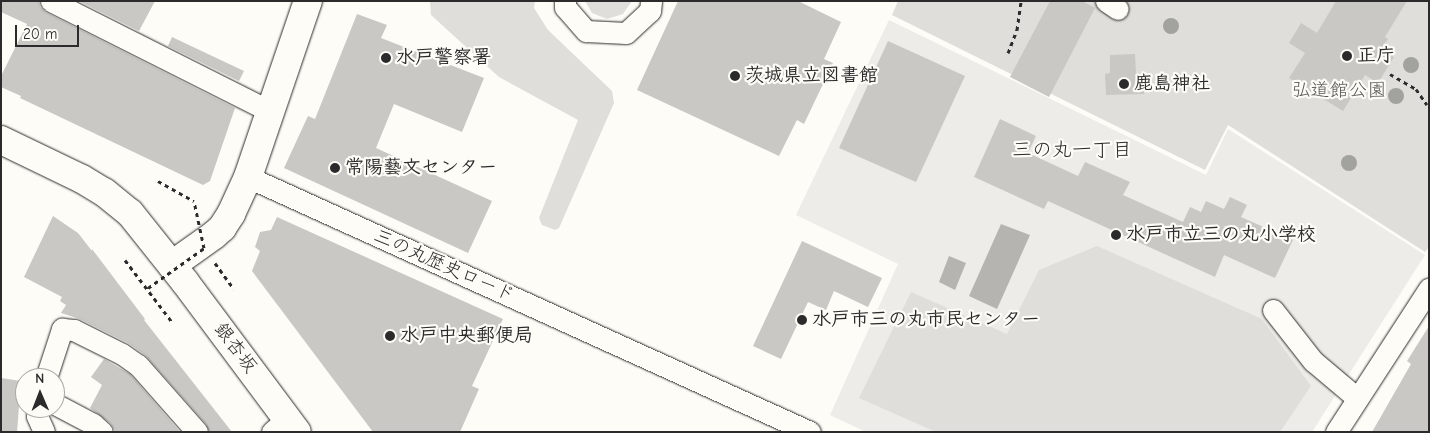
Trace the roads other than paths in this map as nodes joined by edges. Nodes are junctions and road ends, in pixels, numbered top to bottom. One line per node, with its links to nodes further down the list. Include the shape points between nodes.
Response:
1 (51, 1): 5 (street)
2 (308, 1): 5 (highway)
3 (565, 1): 4 (street, via 565,7 586,31 626,33 650,10)
4 (651, 1)
5 (270, 111): 7 (highway)
6 (1, 140): 8 (highway, 銀杏坂, via 104,192 140,224)
7 (248, 177): 8 (highway, via 222,228); 19 (street, 三の丸歴史ロード)
8 (172, 265): 15 (highway, 銀杏坂)
9 (1429, 289): 12 (street)
10 (1273, 310): 12 (street, via 1313,361)
11 (49, 368): 18 (street, via 62,329 74,330 138,365)
12 (1358, 398): 20 (street)
13 (65, 409): 17 (street)
14 (38, 418): 16 (street)
15 (286, 427)
16 (44, 432)
17 (102, 432)
18 (197, 432)
19 (810, 432)
20 (1336, 432)

